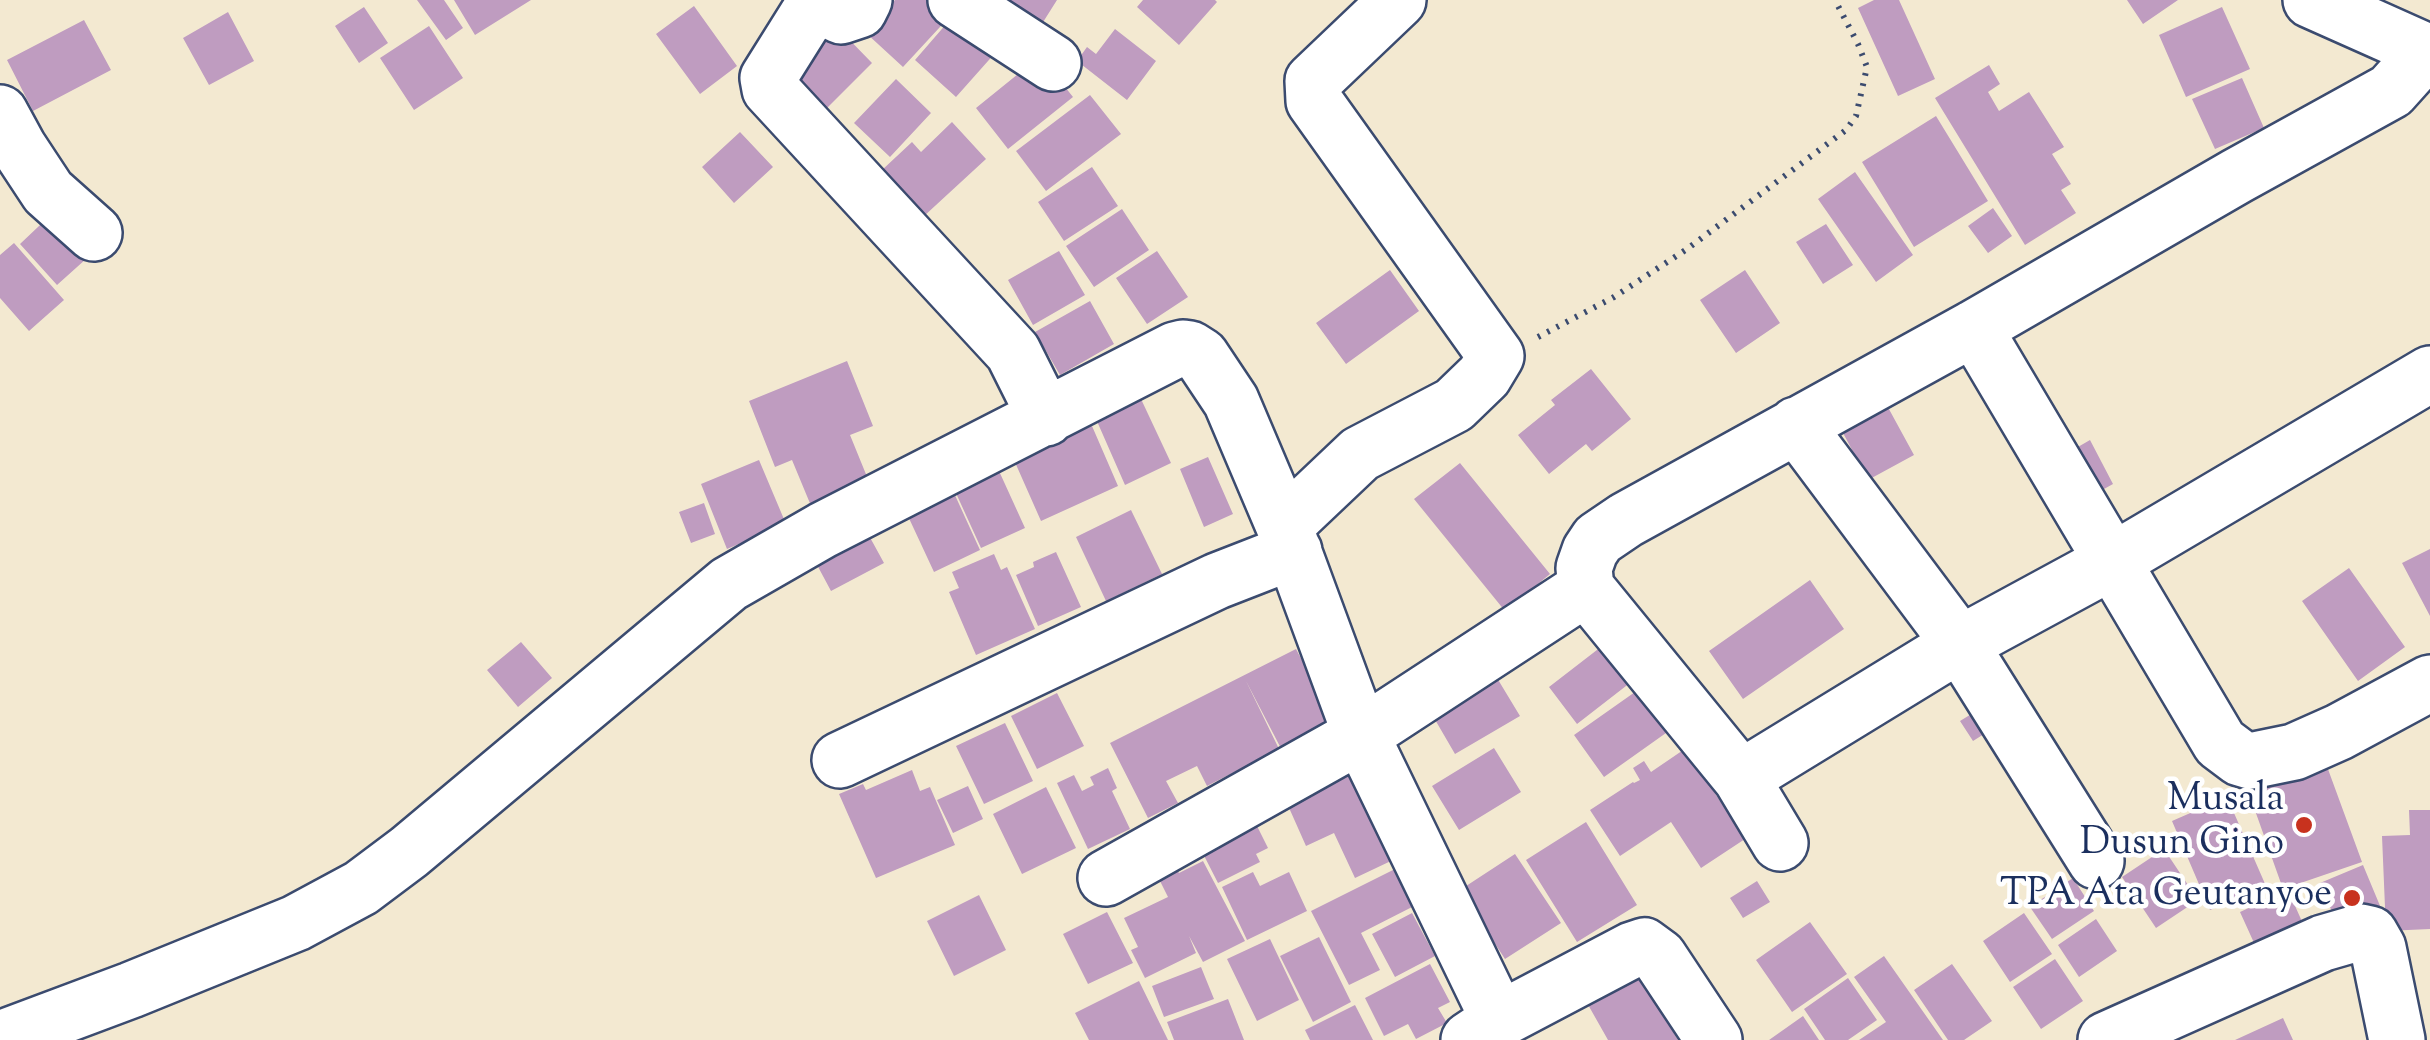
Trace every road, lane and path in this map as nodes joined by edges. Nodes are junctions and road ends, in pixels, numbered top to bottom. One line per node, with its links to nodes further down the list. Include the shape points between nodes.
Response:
1 (956, 0): 6 (street)
2 (1398, 0): 11 (street, via 1312,81 1314,102)
3 (1835, 0): 11 (path, via 1867,67 1856,116 1846,130 1614,297)
4 (2310, 0): 7 (street)
5 (831, 1): 13 (street, via 768,78 770,89 1013,352)
6 (1053, 63)
7 (2413, 68): 10 (street)
8 (0, 113): 9 (street, via 48,192)
9 (94, 233)
10 (1974, 328): 14 (street); 16 (street)
11 (1496, 356): 15 (street, via 1454,405 1360,454)
12 (2430, 374): 16 (street)
13 (1046, 418): 15 (street, via 1176,350 1190,349 1230,400); 28 (street, via 728,584 361,888 296,923)
14 (1796, 425): 17 (street, via 1598,539 1584,568); 18 (street)
15 (1289, 538): 20 (street); 21 (street, via 1217,581)
16 (2113, 561): 18 (street); 19 (street, via 2220,743 2240,758 2260,761 2294,752)
17 (1586, 588): 20 (street); 22 (street)
18 (1960, 644): 22 (street); 24 (street)
19 (2430, 682)
20 (1361, 735): 25 (street); 27 (street)
21 (840, 760)
22 (1740, 778): 23 (street)
23 (1780, 844)
24 (2096, 861)
25 (1106, 878)
26 (2406, 1005): 30 (street, via 2370,934 2361,932)
27 (1484, 1030): 29 (street, via 1644,946 1659,957)
28 (0, 1039)
29 (1714, 1040)
30 (2106, 1040)

